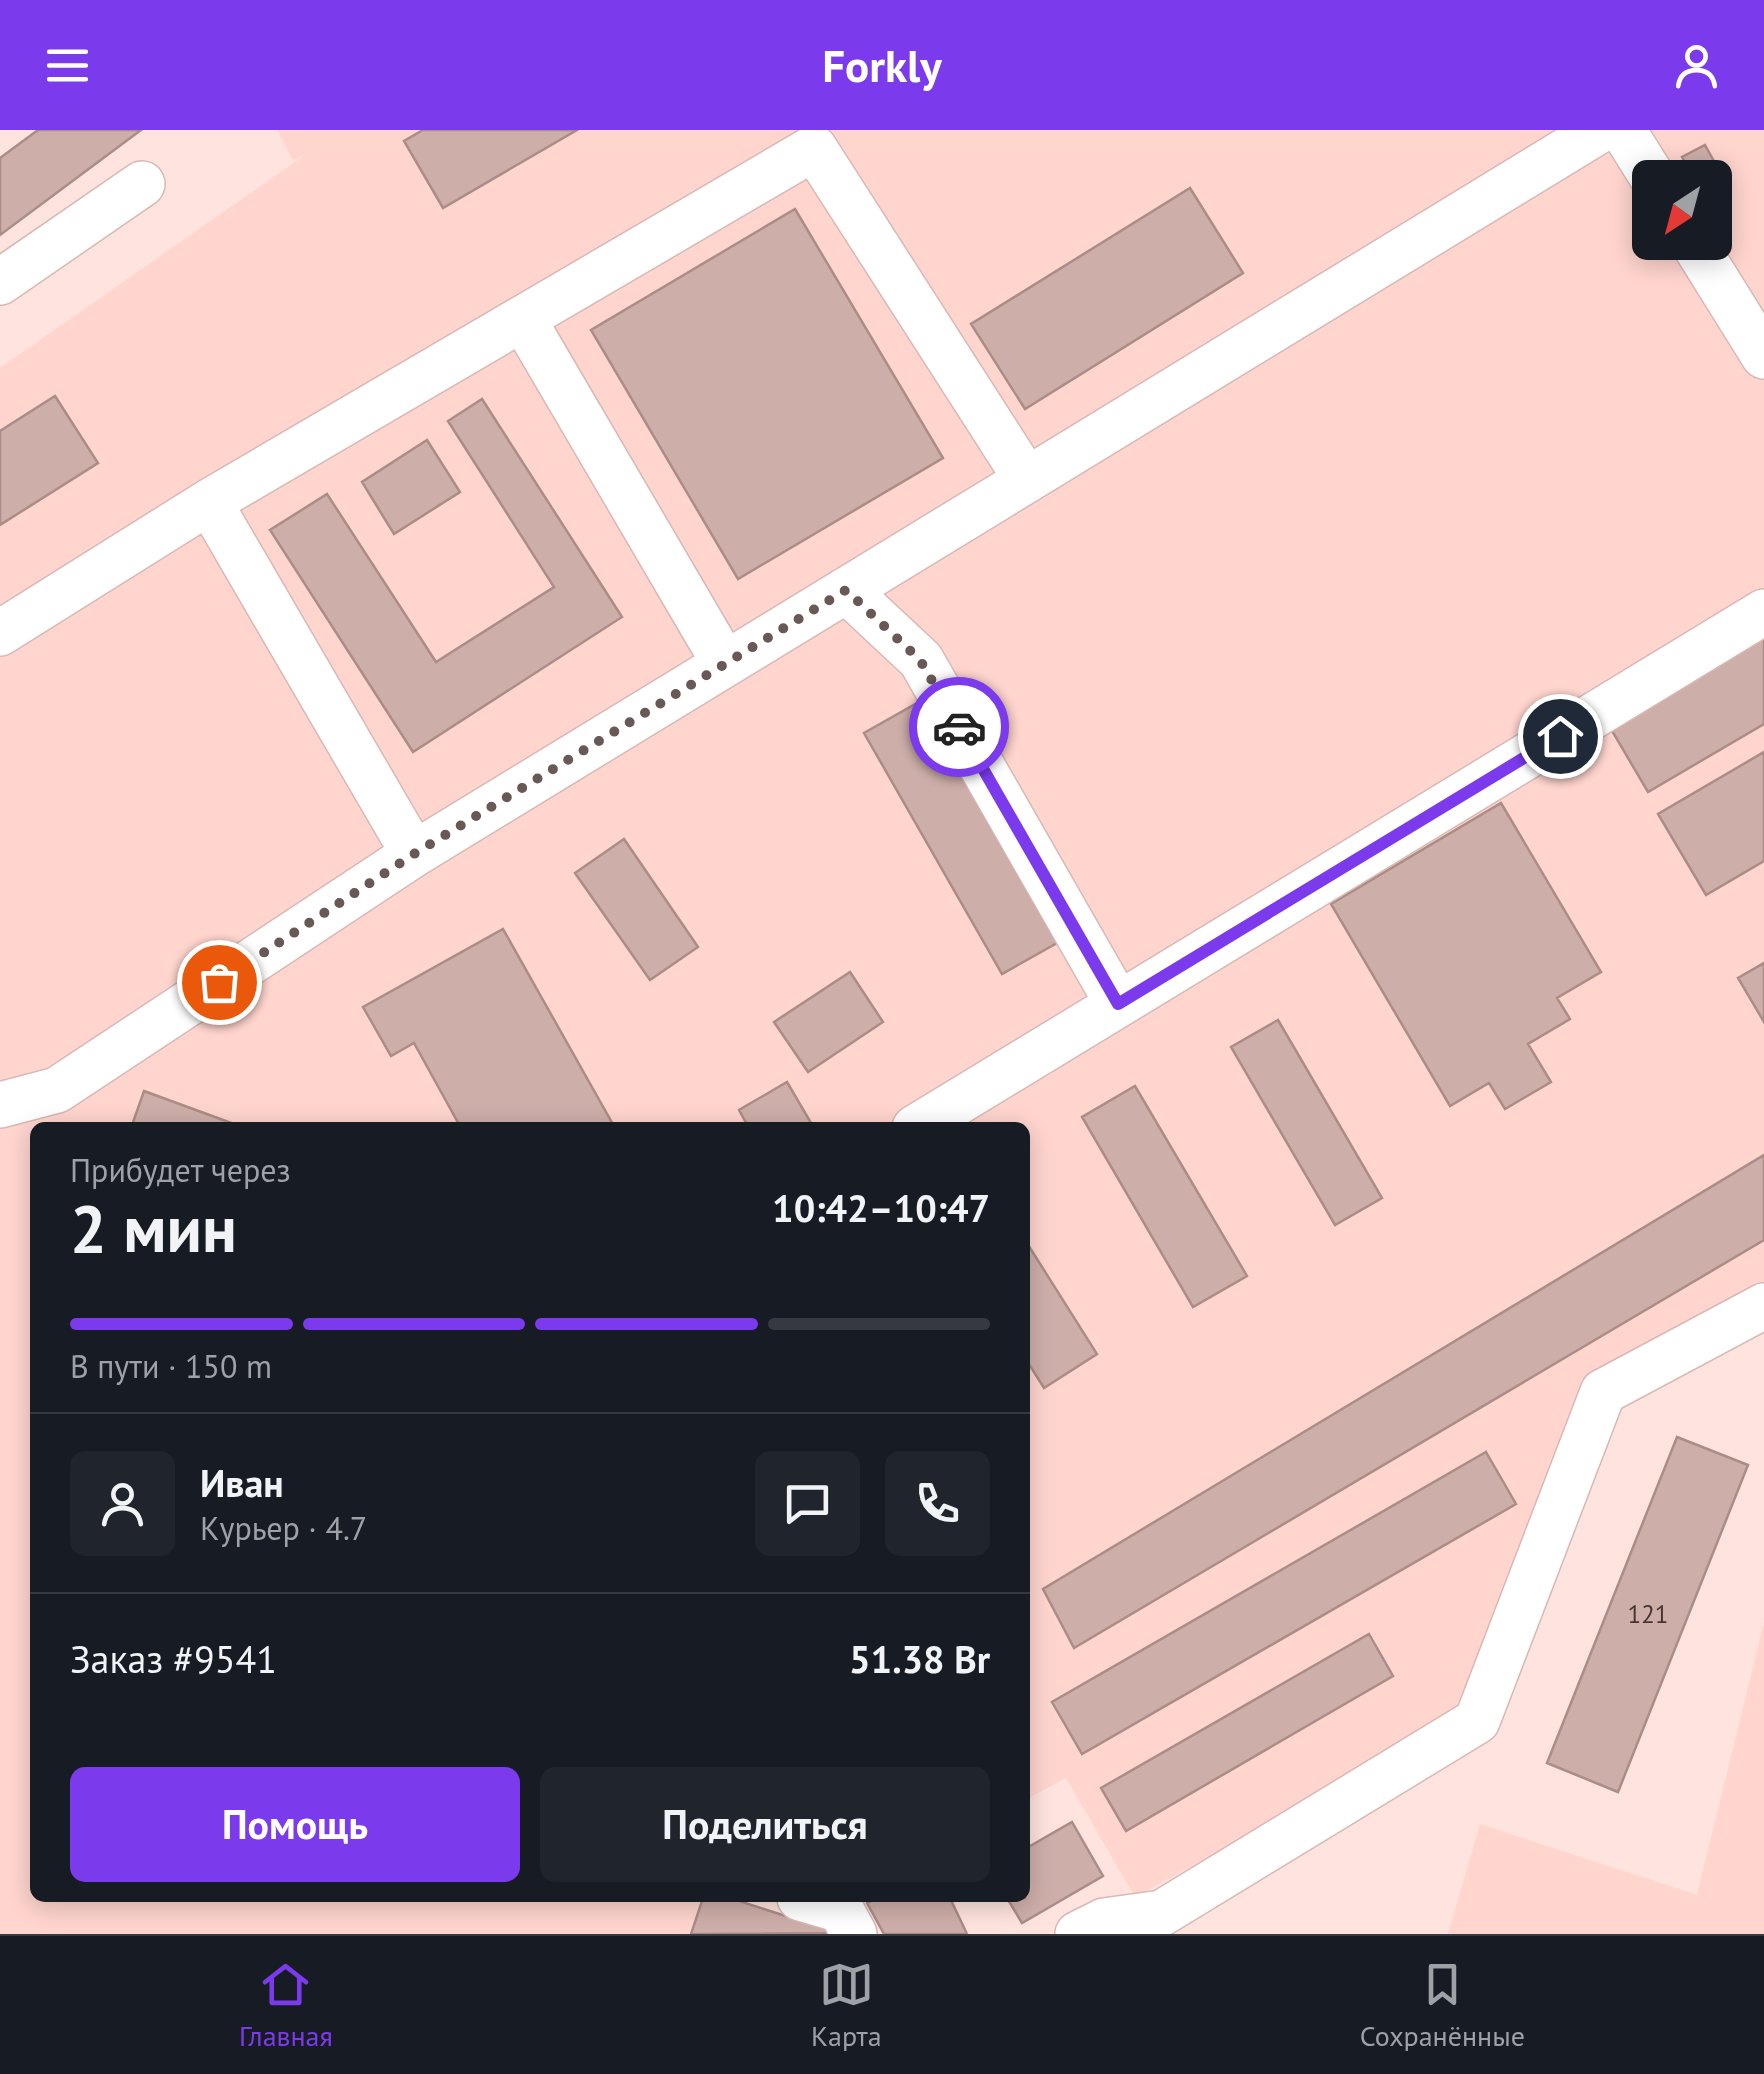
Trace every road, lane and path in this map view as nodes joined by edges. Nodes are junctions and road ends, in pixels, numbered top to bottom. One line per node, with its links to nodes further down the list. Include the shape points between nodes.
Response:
1 (1600, 130): 10 (lane)
2 (1623, 130): 4 (lane)
3 (812, 139): 8 (lane); 10 (lane)
4 (1641, 160)
5 (142, 184): 7 (lane)
6 (1704, 260): 9 (lane)
7 (0, 282)
8 (524, 319): 11 (lane); 15 (lane)
9 (1764, 356)
10 (1027, 480): 12 (lane)
11 (209, 502): 14 (lane); 16 (lane)
12 (846, 590): 15 (lane); 17 (lane, via 920,660)
13 (1764, 612): 17 (lane)
14 (0, 633)
15 (725, 664): 16 (lane)
16 (414, 854): 18 (lane, via 57,1090)
17 (1118, 1004): 20 (lane)
18 (0, 1105): 19 (lane)
19 (30, 1122)
20 (925, 1122)
21 (1764, 1306): 22 (lane, via 1603,1392 1477,1721)
22 (1166, 1927): 23 (lane, via 1104,1922)
23 (1078, 1934)

